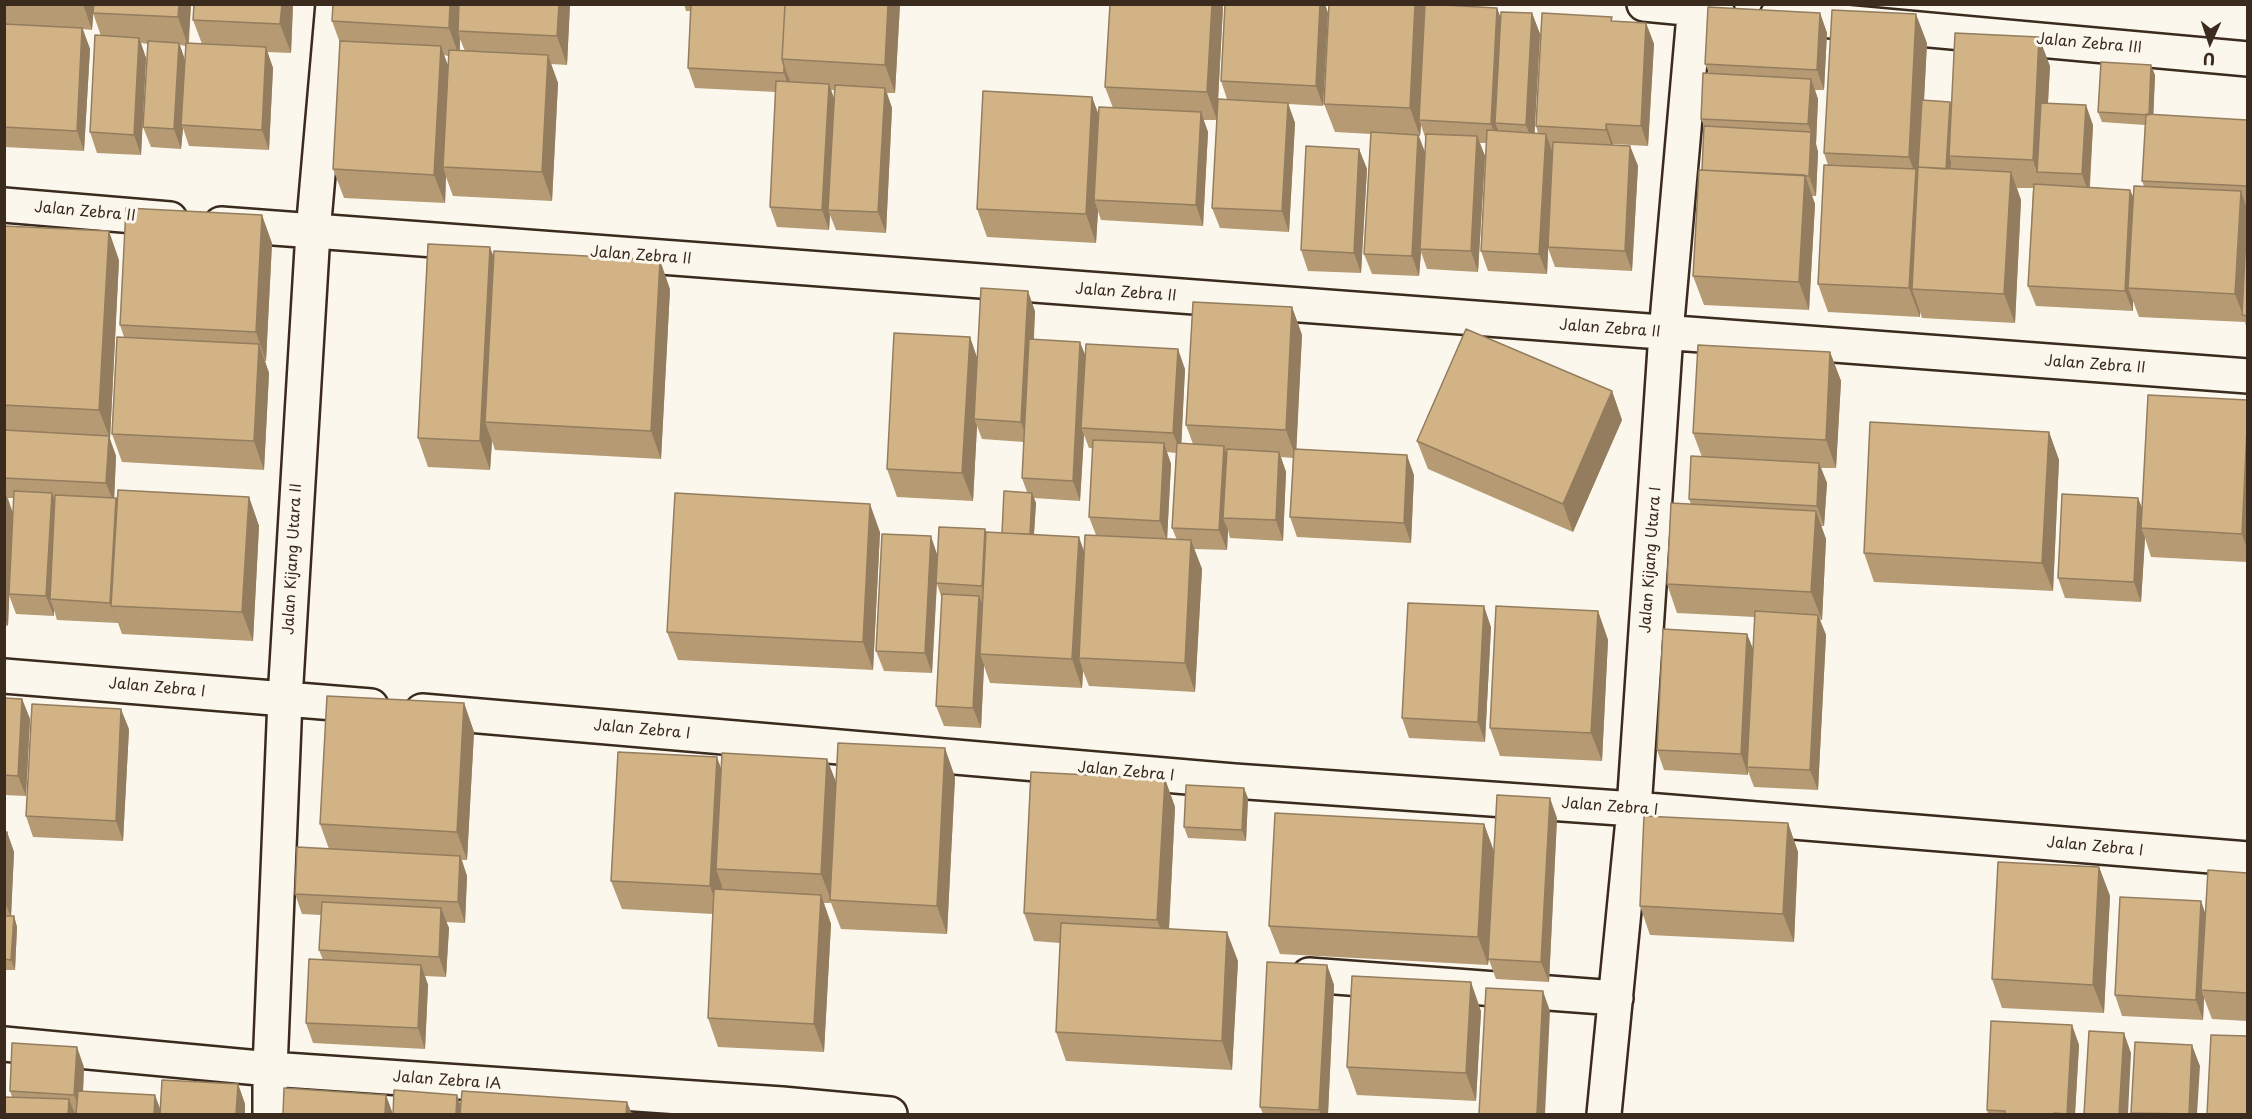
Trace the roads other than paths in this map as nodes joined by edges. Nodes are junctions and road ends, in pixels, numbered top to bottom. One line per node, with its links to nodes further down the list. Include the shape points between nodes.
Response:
1 (333, 4): 6 (street, Jalan Kijang Utara II)
2 (1644, 4): 3 (street, Jalan Zebra III)
3 (1695, 7): 4 (street, Jalan Zebra III); 7 (street, Jalan Kijang Utara I)
4 (2247, 59)
5 (4, 205): 6 (street, Jalan Zebra II)
6 (312, 232): 7 (street, Jalan Zebra II); 10 (street, Jalan Kijang Utara II)
7 (1666, 333): 8 (street, Jalan Zebra II); 11 (street, Jalan Kijang Utara I)
8 (2247, 376)
9 (4, 676): 10 (street, Jalan Zebra I)
10 (285, 699): 11 (street, Jalan Zebra I, via 1234,781); 16 (street, Jalan Kijang Utara II)
11 (1634, 809): 12 (street, Jalan Zebra I); 14 (street, Jalan Kijang Utara I)
12 (2247, 859)
13 (1310, 975): 14 (street)
14 (1616, 998): 20 (street, Jalan Kijang Utara I)
15 (4, 1044): 16 (street, Jalan Zebra IA)
16 (270, 1069): 17 (street, Jalan Zebra IA); 18 (street, Jalan Kijang Utara II)
17 (782, 1109): 19 (street, Jalan Zebra IA)
18 (270, 1114)
19 (890, 1114)
20 (1604, 1114)

